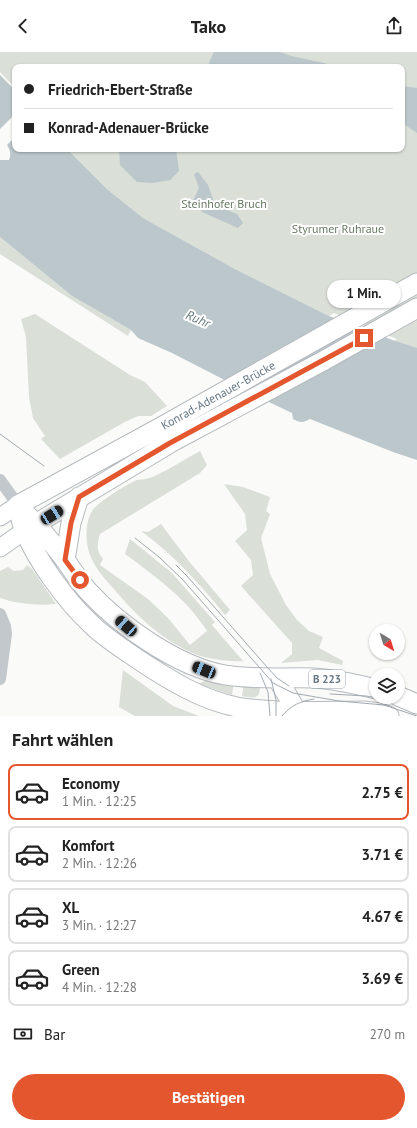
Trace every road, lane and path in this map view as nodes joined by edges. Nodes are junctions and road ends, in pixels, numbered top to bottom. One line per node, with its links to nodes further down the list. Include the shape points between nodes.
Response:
1 (417, 283): 3 (main road, Konrad-Adenauer-Brücke)
2 (417, 308): 3 (main road, Konrad-Adenauer-Brücke, via 323,361)
3 (165, 435): 5 (main road); 6 (main road, Konrad-Adenauer-Brücke)
4 (0, 480): 6 (street)
5 (79, 497): 8 (main road); 10 (main road, via 71,523)
6 (18, 505): 7 (main road); 8 (main road)
7 (0, 517)
8 (30, 527): 9 (main road); 10 (main road); 17 (main road, via 33,549 58,587 92,625 166,678 200,696)
9 (0, 548)
10 (65, 560): 12 (main road, B 223, via 87,590 110,612 126,626 178,659 204,670 225,675)
11 (0, 614): 13 (street, via 6,634)
12 (276, 678): 14 (main road, B 223, via 337,680); 17 (main road); 18 (main road)
13 (0, 679)
14 (369, 687)
15 (405, 699): 16 (main road)
16 (417, 704)
17 (258, 713): 18 (main road)
18 (295, 713): 19 (main road, via 364,711)
19 (389, 716)

